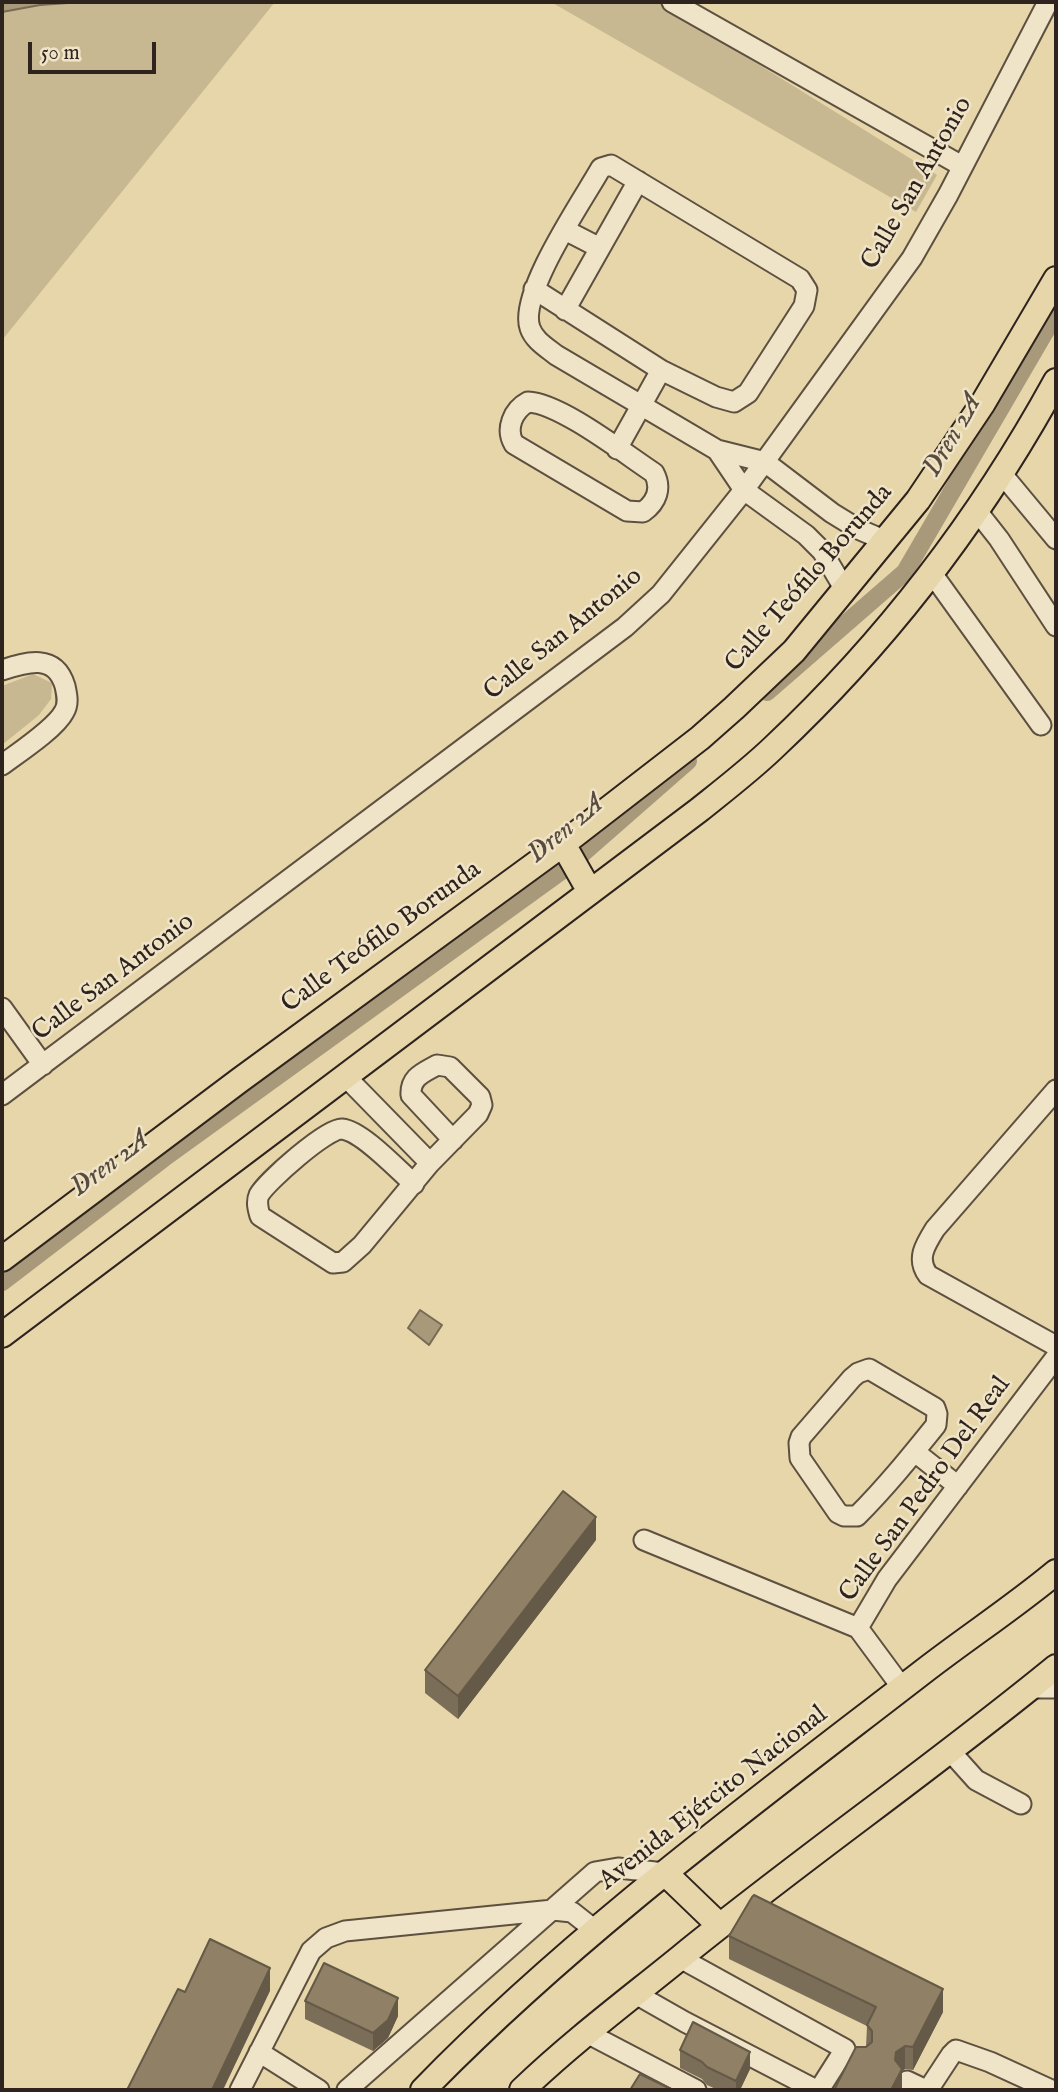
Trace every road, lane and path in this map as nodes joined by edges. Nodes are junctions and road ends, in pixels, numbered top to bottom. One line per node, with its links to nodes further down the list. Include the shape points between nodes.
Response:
1 (672, 2): 3 (street)
2 (1048, 2): 3 (street, Calle San Antonio)
3 (962, 166): 15 (street, Calle San Antonio, via 912,258)
4 (638, 181): 5 (street, via 611,165 601,168); 6 (street); 10 (street, via 800,279 807,290 804,306 740,400 716,397)
5 (565, 230): 6 (street); 8 (street)
6 (600, 248): 9 (street)
7 (1056, 279): 20 (main road, Calle Teófilo Borunda, via 953,451)
8 (534, 289): 9 (street); 12 (street, via 528,317 538,341)
9 (565, 310): 10 (street)
10 (661, 370): 12 (street)
11 (1056, 381): 16 (main road)
12 (641, 407): 13 (street); 14 (street)
13 (617, 449): 13 (street, via 654,472 658,480 655,499 643,512 627,511 522,451 510,438 511,421 520,406 539,402)
14 (717, 450): 15 (street); 17 (street)
15 (765, 462): 17 (street, Calle San Antonio); 20 (street, via 832,513)
16 (1002, 474): 18 (main road); 19 (street)
17 (744, 490): 22 (street, via 806,536); 30 (street, Calle San Antonio, via 661,594 625,627)
18 (976, 511): 21 (main road); 23 (street)
19 (1056, 539)
20 (886, 541): 22 (main road, Calle Teófilo Borunda)
21 (931, 572): 25 (street); 28 (main road, via 870,647 774,748 699,810)
22 (845, 590): 27 (main road, Calle Teófilo Borunda, via 794,651 734,709)
23 (1056, 626)
24 (2, 670): 26 (street, via 50,664 62,676 68,696 65,712)
25 (1041, 724)
26 (2, 765)
27 (566, 848): 28 (main road); 37 (main road, Calle Teófilo Borunda, via 240,1080)
28 (586, 885): 31 (main road)
29 (2, 1009): 30 (street)
30 (43, 1065): 33 (street, Calle San Antonio)
31 (345, 1076): 35 (street); 38 (main road)
32 (1056, 1090): 39 (street, via 935,1229 921,1260 928,1275)
33 (2, 1095)
34 (453, 1140): 35 (street)
35 (430, 1163): 36 (street)
36 (414, 1184): 36 (street, via 362,1245 337,1264 260,1216 258,1209 260,1194 336,1128 360,1138)
37 (2, 1259)
38 (2, 1335)
39 (1056, 1346)
40 (1056, 1357): 42 (street, Calle San Pedro Del Real)
41 (915, 1452): 41 (street, via 936,1425 935,1408 869,1369 852,1378 799,1443 800,1458 838,1513 851,1517 858,1516); 42 (street)
42 (958, 1486): 45 (street, Calle San Pedro Del Real, via 887,1579)
43 (645, 1539): 45 (street)
44 (1056, 1572): 49 (main road, Avenida Ejército Nacional)
45 (858, 1628): 49 (street, Calle San Pedro Del Real)
46 (1056, 1667): 47 (main road)
47 (1031, 1688): 48 (street); 50 (main road)
48 (1056, 1688)
49 (902, 1689): 52 (main road, Avenida Ejército Nacional)
50 (950, 1751): 51 (street, via 976,1780); 54 (main road)
51 (1021, 1804)
52 (665, 1872): 53 (street, via 618,1868 595,1872); 54 (main road); 55 (main road, Avenida Ejército Nacional)
53 (553, 1910): 55 (street, via 572,1912); 59 (street, via 345,1931 326,1938 311,1951); 63 (street)
54 (719, 1925): 56 (main road)
55 (596, 1930): 64 (main road, Avenida Ejército Nacional)
56 (680, 1958): 57 (main road); 67 (street, via 853,2054)
57 (634, 1993): 58 (main road); 67 (street)
58 (587, 2033): 65 (main road); 66 (street)
59 (259, 2052): 61 (street); 62 (street)
60 (907, 2081): 68 (street)
61 (311, 2088)
62 (240, 2090)
63 (347, 2090)
64 (423, 2090)
65 (522, 2090)
66 (696, 2090)
67 (818, 2090)
68 (927, 2090): 69 (street, via 956,2050)
69 (1051, 2090)

